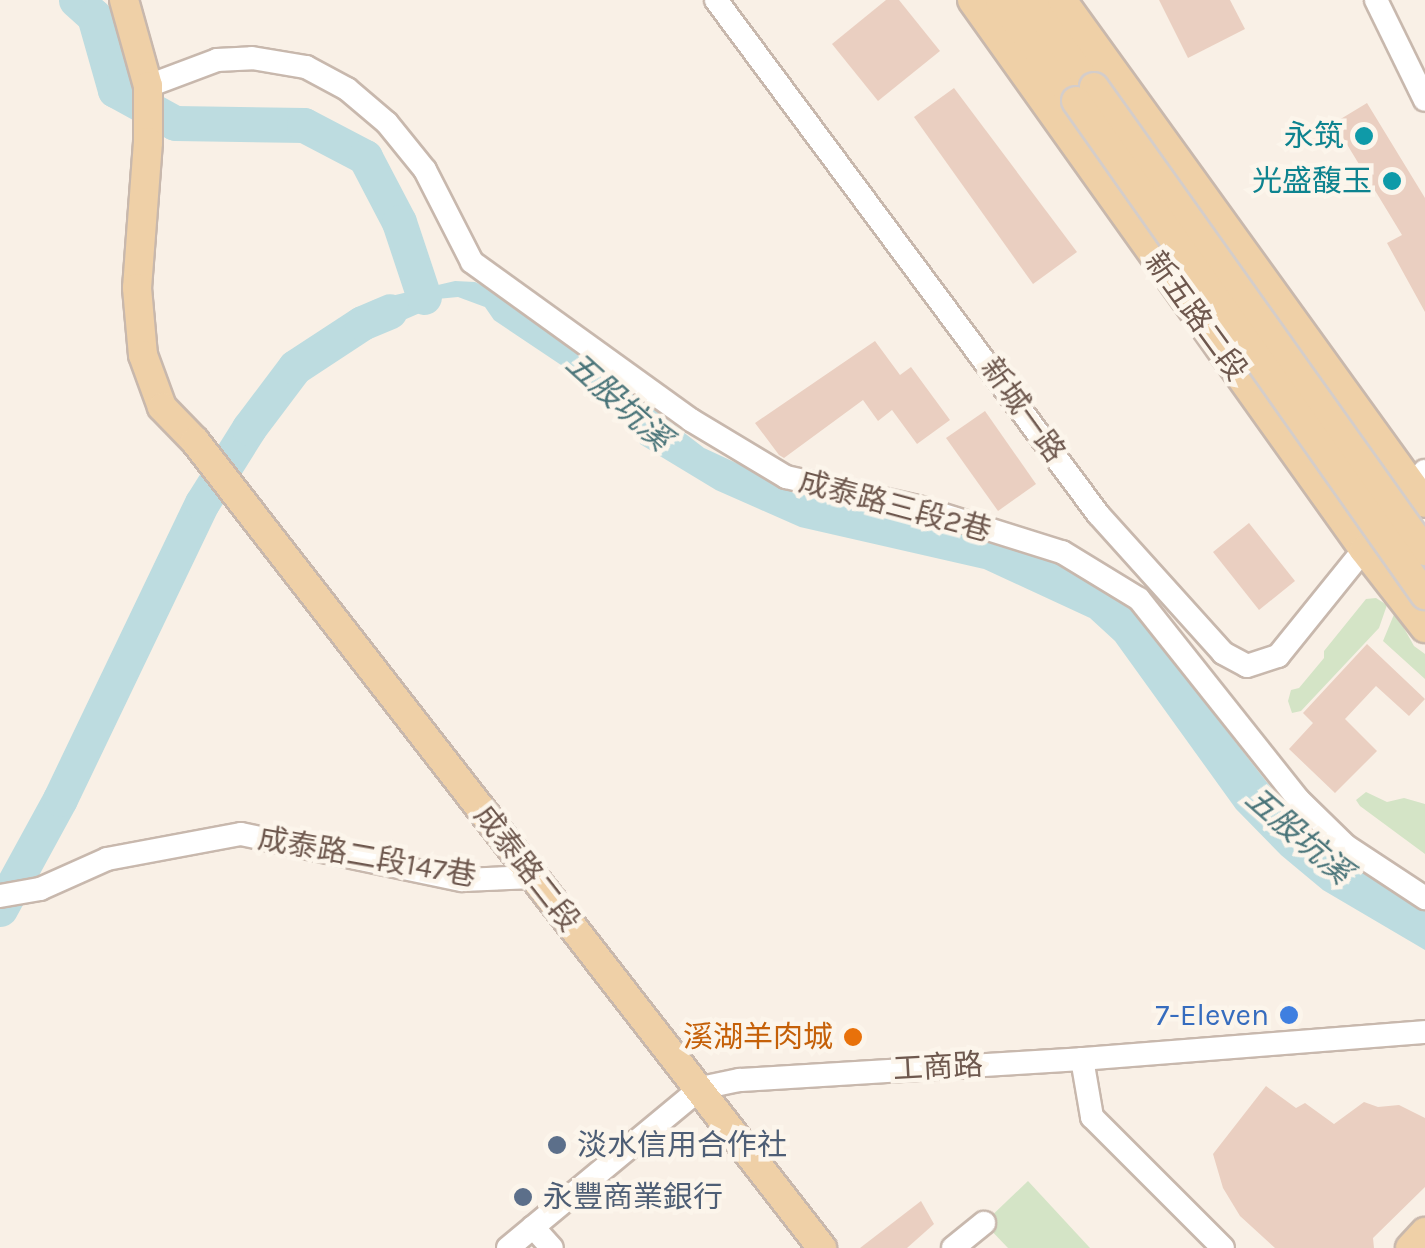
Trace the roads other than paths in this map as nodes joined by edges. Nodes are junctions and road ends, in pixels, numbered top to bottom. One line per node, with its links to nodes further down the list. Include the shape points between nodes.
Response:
1 (124, 0): 8 (main road)
2 (716, 0): 12 (street, 新城一路, via 1098,514 1223,653 1247,666 1278,656)
3 (972, 0): 12 (main road, 新五路二段)
4 (1000, 0): 9 (main road, 新五路二段)
5 (1032, 0): 9 (main road, 新五路二段)
6 (1062, 0): 11 (main road)
7 (1376, 0): 10 (street)
8 (148, 87): 16 (main road, 成泰路二段, via 138,288 144,355 162,407); 18 (street, 成泰路三段2巷, via 217,60 252,58 306,67 347,89 388,123 425,170 472,262 691,420 786,477 918,507 1062,552 1140,599 1298,800 1346,846)
9 (1085, 94): 13 (main road, 新五路二段, bridge); 14 (main road, 新五路二段, bridge)
10 (1425, 100)
11 (1421, 486): 12 (street, 新城一路)
12 (1364, 550): 15 (main road, 新五路二段)
13 (1425, 551)
14 (1425, 596)
15 (1425, 627)
16 (534, 877): 17 (street, 成泰路二段147巷, via 462,880 241,834 107,859); 21 (main road, 成泰路二段)
17 (0, 896)
18 (1425, 898)
19 (1425, 1032): 20 (street, 工商路)
20 (1082, 1060): 21 (street, 工商路, via 759,1078); 28 (street, via 1092,1117)
21 (701, 1088): 23 (street, 工商路); 26 (main road, 成泰路二段)
22 (984, 1223): 27 (street)
23 (533, 1226): 24 (street, 工商路); 25 (street)
24 (508, 1248)
25 (552, 1248)
26 (822, 1248)
27 (954, 1248)
28 (1224, 1248)

